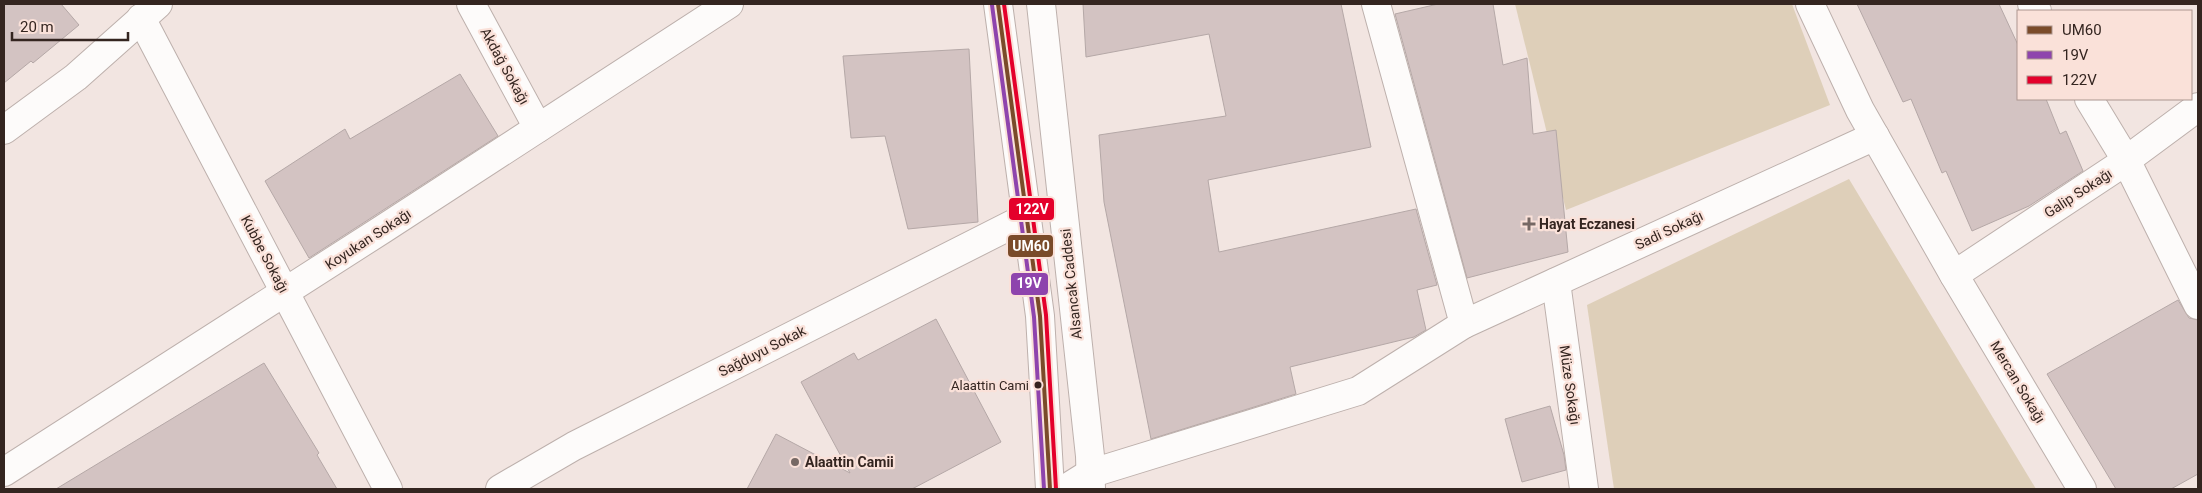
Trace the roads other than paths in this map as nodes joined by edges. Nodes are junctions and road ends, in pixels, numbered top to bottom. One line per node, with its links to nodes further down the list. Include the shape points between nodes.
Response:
1 (471, 4): 10 (street, Akdağ Sokağı)
2 (729, 4): 10 (street, Koyukan Sokağı)
3 (998, 4): 14 (street)
4 (1041, 4): 21 (street, Alsancak Caddesi, via 1090,456)
5 (1376, 4): 19 (street)
6 (1810, 4): 12 (street, Mercan Sokağı)
7 (150, 11): 11 (street, via 76,77); 17 (street, Kubbe Sokağı)
8 (2090, 100): 13 (street)
9 (2198, 107): 13 (street, Galip Sokağı)
10 (538, 128): 17 (street, Koyukan Sokağı)
11 (4, 130)
12 (1875, 136): 15 (street, Mercan Sokağı); 16 (street, Sadi Sokağı)
13 (2126, 160): 15 (street, Galip Sokağı); 18 (street)
14 (1026, 217): 23 (street, Sağduyu Sokak, via 574,446); 24 (street, via 1040,316)
15 (1954, 275): 27 (street, Mercan Sokağı)
16 (1556, 282): 19 (street, Sadi Sokağı); 26 (street, Müze Sokağı)
17 (285, 292): 20 (street, Koyukan Sokağı); 22 (street, Kubbe Sokağı)
18 (2198, 305)
19 (1464, 324): 21 (street, Sadi Sokağı, via 1358,392)
20 (4, 472)
21 (1090, 482): 25 (street)
22 (388, 489)
23 (500, 489)
24 (1050, 489)
25 (1065, 489)
26 (1584, 489)
27 (2082, 489)

